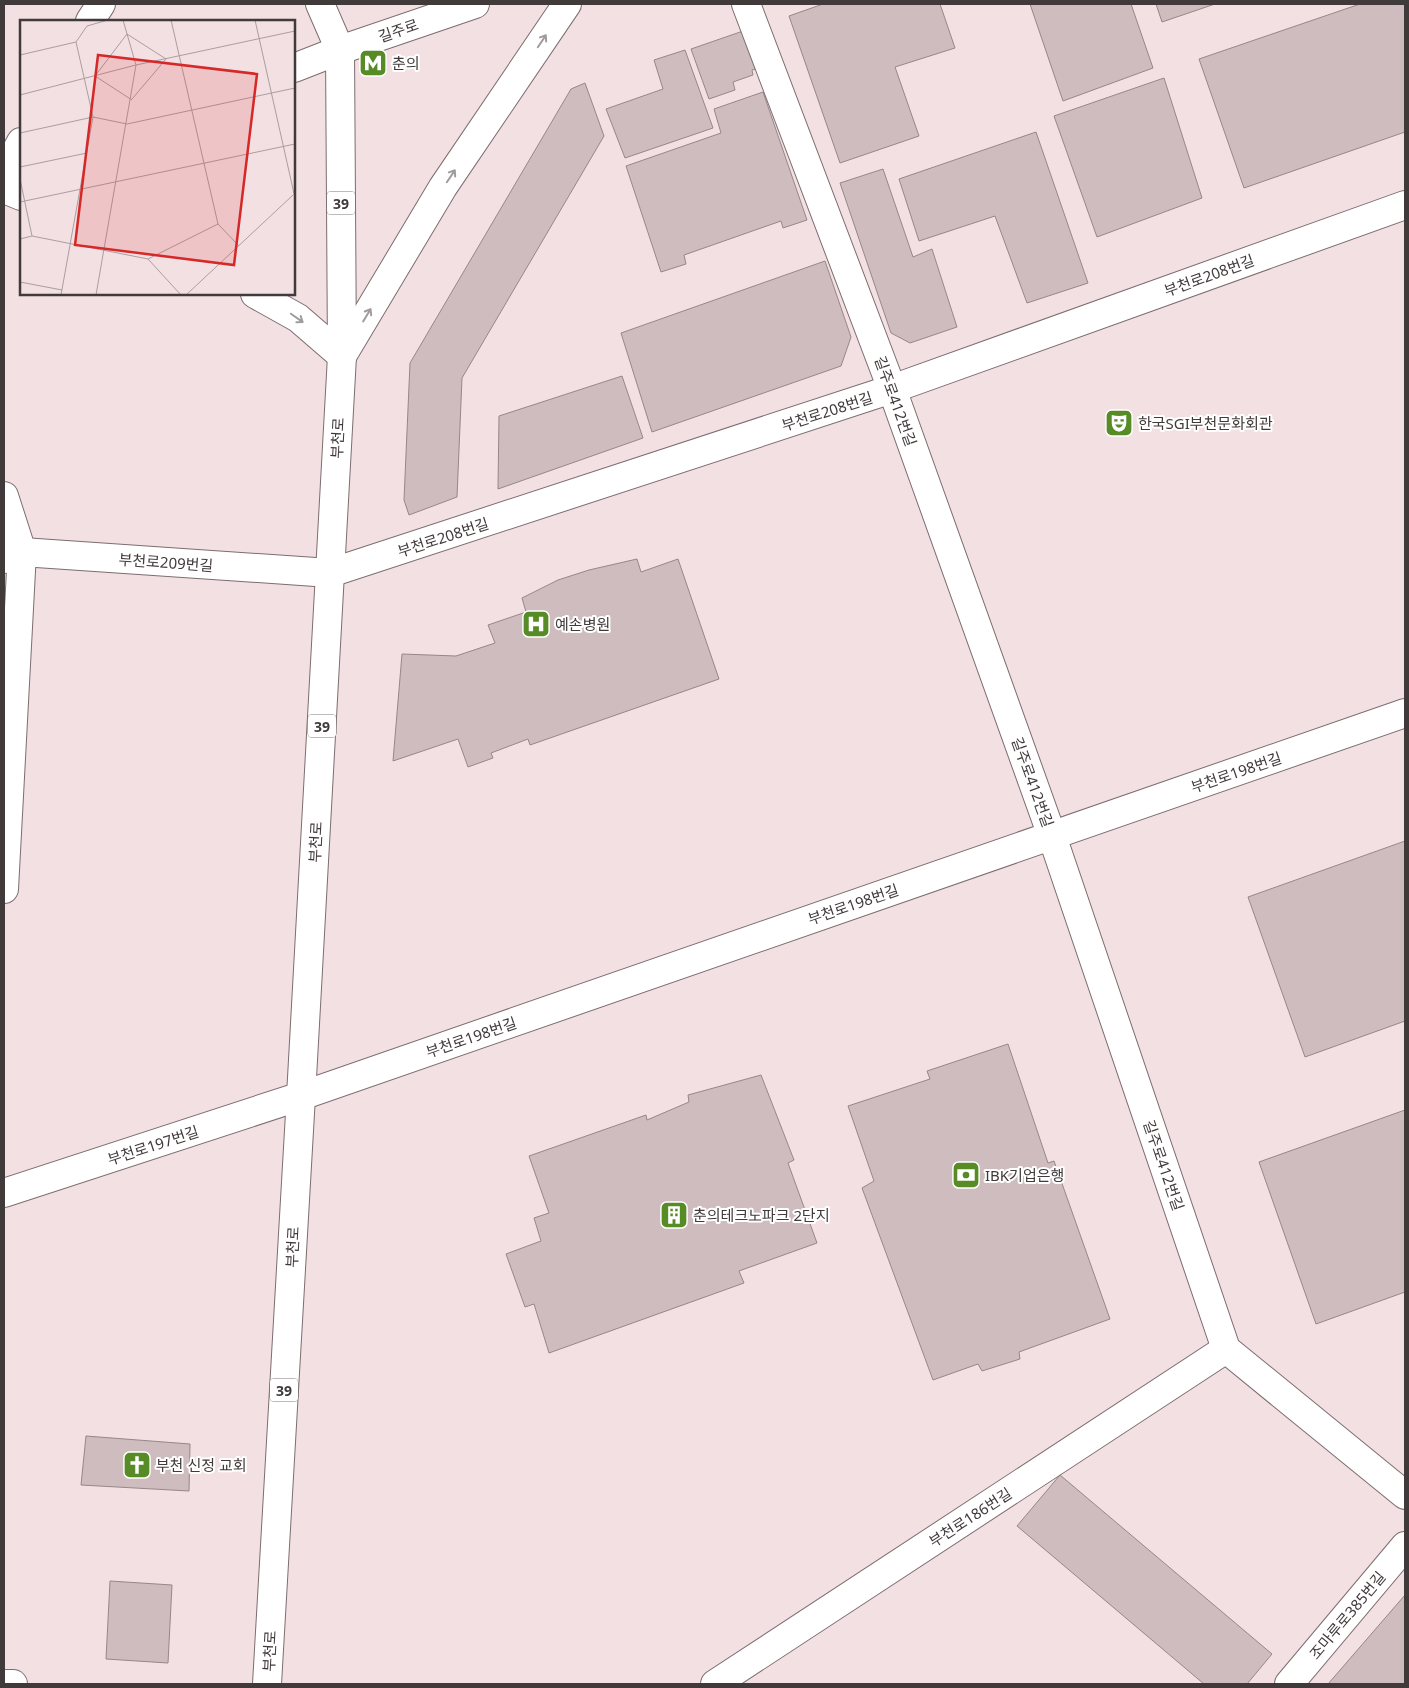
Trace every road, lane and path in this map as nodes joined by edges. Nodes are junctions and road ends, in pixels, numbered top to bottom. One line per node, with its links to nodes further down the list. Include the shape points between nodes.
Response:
1 (101, 4): 6 (street)
2 (320, 4): 7 (street, 부천로 / 39)
3 (475, 4): 7 (street, 길주로)
4 (566, 4): 17 (street, one-way to 4, via 443,187)
5 (746, 4): 18 (street, 길주로412번길)
6 (91, 20)
7 (340, 50): 8 (street, 길주로); 17 (street, 부천로 / 39)
8 (295, 68)
9 (20, 144): 10 (street)
10 (4, 173)
11 (20, 176): 12 (street)
12 (4, 183)
13 (4, 189): 14 (street)
14 (20, 196)
15 (1405, 205): 18 (street, 부천로208번길)
16 (257, 295): 17 (street, one-way to 17, via 298,318)
17 (342, 356): 21 (street, 부천로 / 39)
18 (892, 389): 21 (street, 부천로208번길); 23 (street, 길주로412번길)
19 (4, 496): 20 (street)
20 (13, 556): 21 (street, 부천로209번길); 24 (street)
21 (330, 574): 25 (street, 부천로 / 39)
22 (1405, 713): 23 (street, 부천로198번길)
23 (1052, 836): 25 (street, 부천로198번길); 27 (street, 길주로412번길)
24 (4, 878)
25 (301, 1096): 26 (street, 부천로197번길); 32 (street, 부천로 / 39)
26 (4, 1193)
27 (1226, 1349): 28 (street); 33 (street, 부천로186번길)
28 (1405, 1494)
29 (1405, 1546): 34 (street, 조마루로385번길)
30 (4, 1684): 31 (street)
31 (13, 1684)
32 (267, 1684)
33 (715, 1684)
34 (1289, 1684)

